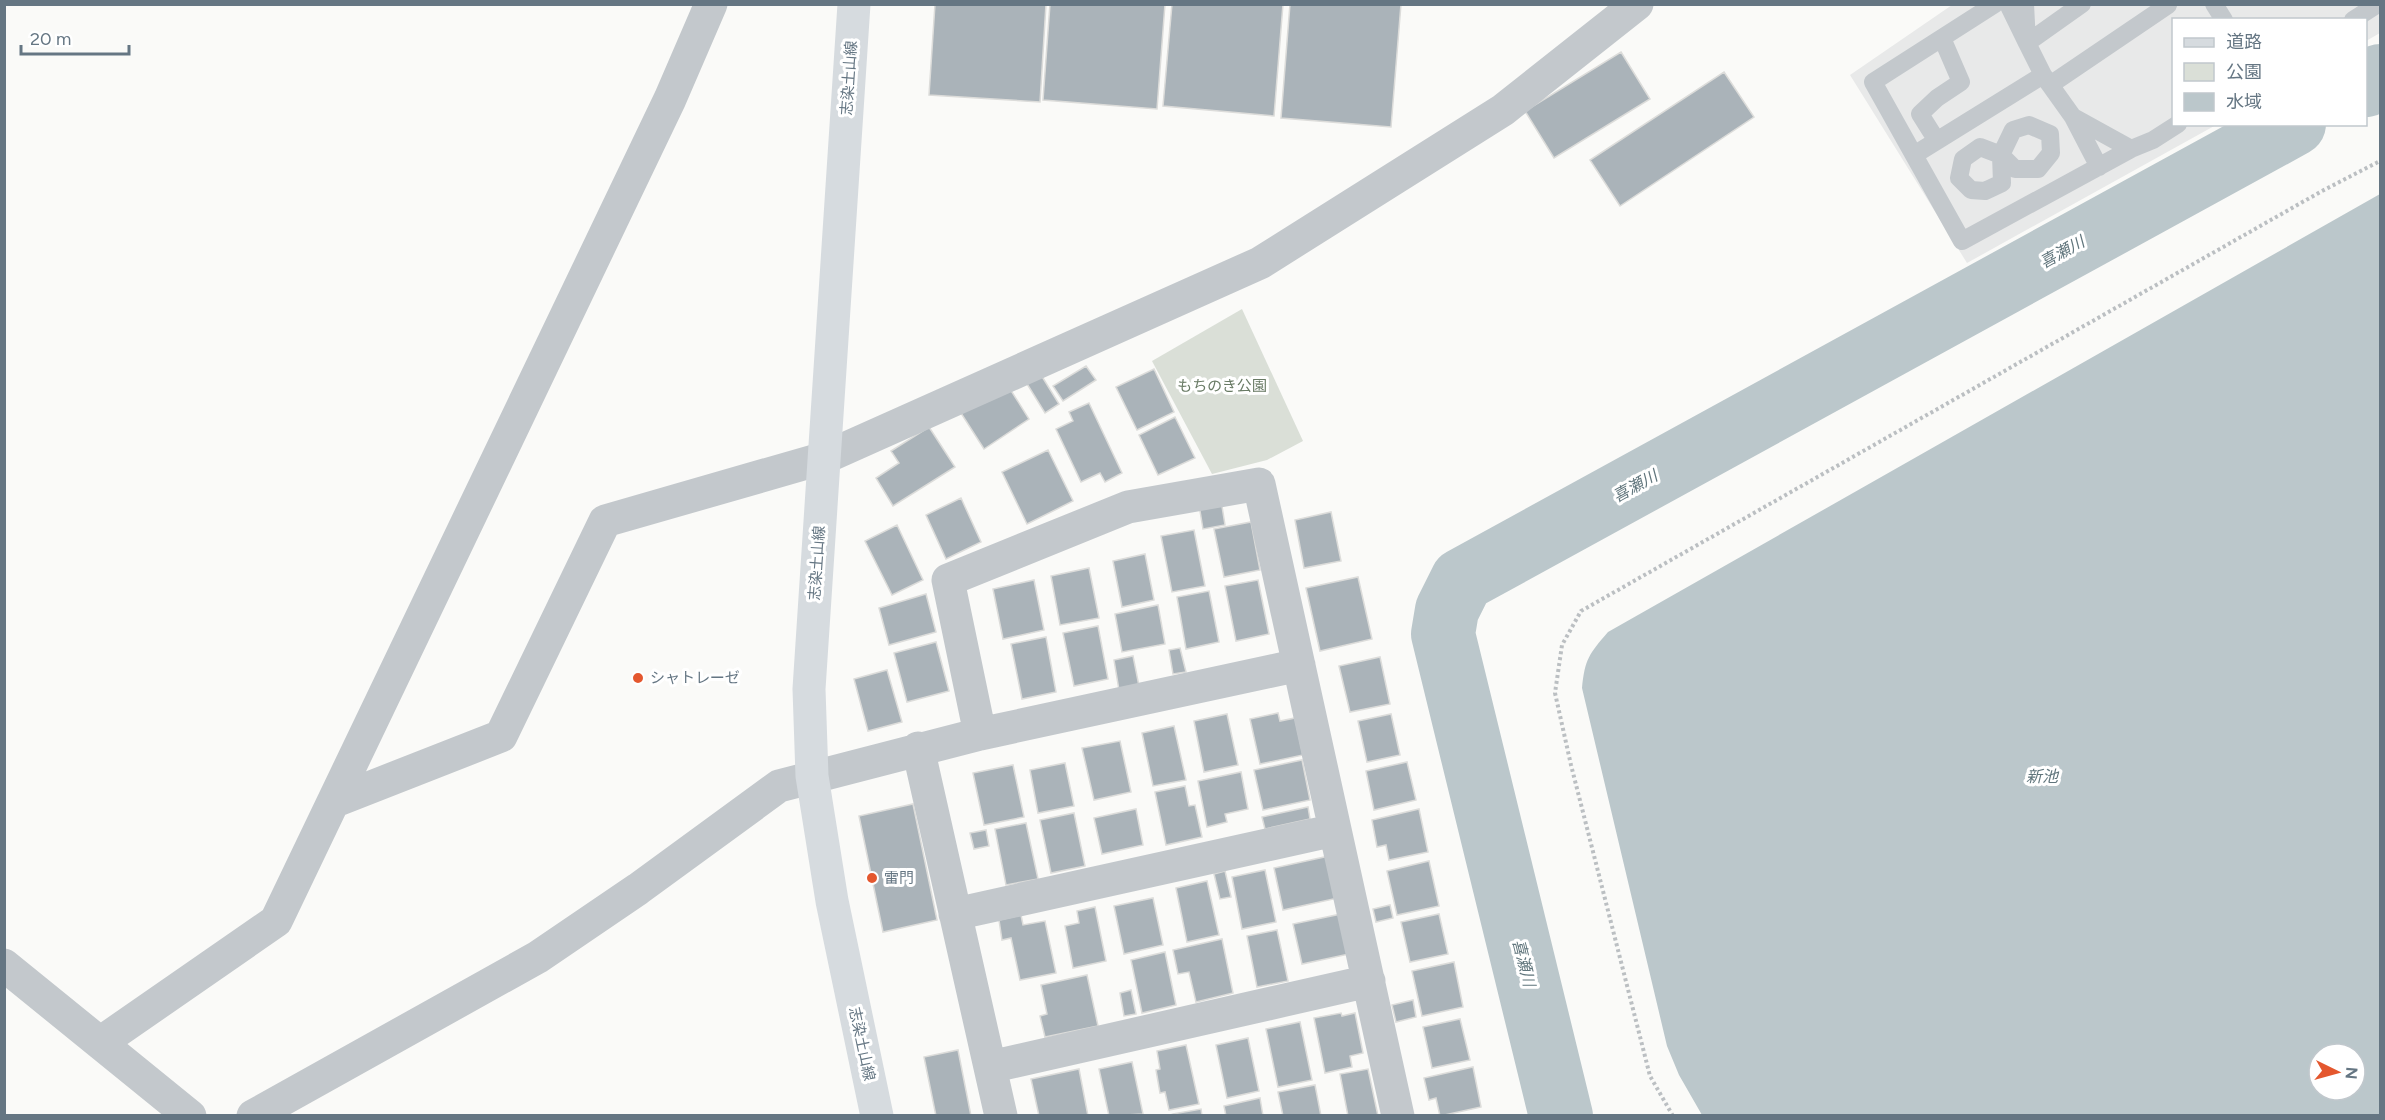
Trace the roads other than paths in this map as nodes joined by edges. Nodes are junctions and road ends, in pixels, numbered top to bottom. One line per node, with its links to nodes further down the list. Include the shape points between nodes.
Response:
1 (711, 4): 29 (street, via 665,110)
2 (854, 4): 24 (main road, 志染土山線)
3 (1636, 4): 24 (street, via 1503,110 1260,263)
4 (1995, 4): 13 (lane)
5 (2008, 4): 14 (lane)
6 (2025, 4): 14 (lane)
7 (2082, 4): 14 (lane)
8 (2214, 4): 11 (lane)
9 (2378, 4): 12 (lane)
10 (2168, 5): 15 (lane)
11 (2223, 18)
12 (2356, 18)
13 (1942, 38): 18 (lane, via 1961,82 1920,114); 20 (lane, via 1872,82)
14 (2027, 44): 15 (lane)
15 (2047, 80): 16 (lane); 18 (lane)
16 (2073, 117): 19 (lane); 21 (lane)
17 (2175, 126): 19 (lane)
18 (1937, 141): 20 (lane)
19 (2131, 149): 21 (lane)
20 (1914, 155): 23 (lane)
21 (2099, 167): 23 (lane, via 1962,241)
22 (1959, 178): 22 (lane, via 1971,190 1985,191 2002,183 2001,155 1980,147 1963,159); 23 (lane)
23 (1935, 193)
24 (824, 458): 28 (main road, 志染土山線, via 809,689); 29 (street, via 605,521 501,736)
25 (1299, 666): 26 (street); 26 (street, via 1259,484 1128,507 948,580); 30 (street)
26 (980, 734): 27 (street)
27 (918, 748): 28 (street); 31 (street)
28 (812, 776): 37 (street, via 778,786 638,890 538,957); 38 (main road, 志染土山線, via 832,901)
29 (333, 802): 34 (street, via 276,921)
30 (1335, 830): 31 (street); 33 (street)
31 (955, 914): 35 (street)
32 (4, 965): 34 (street)
33 (1369, 981): 35 (street); 40 (street)
34 (100, 1043): 36 (street)
35 (990, 1067): 39 (street)
36 (190, 1116)
37 (253, 1116)
38 (877, 1116)
39 (1001, 1116)
40 (1398, 1116)

